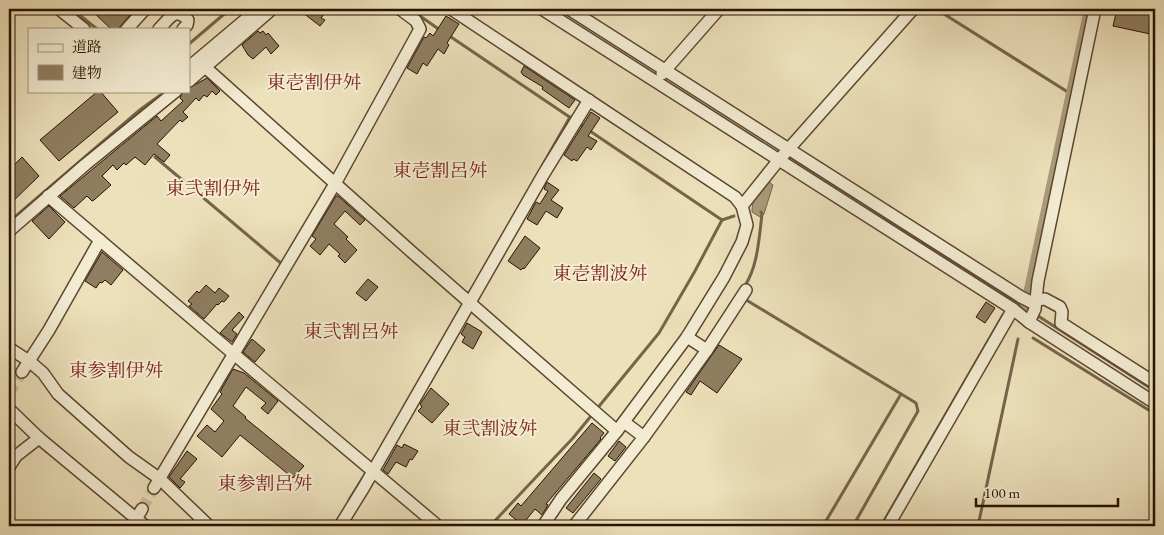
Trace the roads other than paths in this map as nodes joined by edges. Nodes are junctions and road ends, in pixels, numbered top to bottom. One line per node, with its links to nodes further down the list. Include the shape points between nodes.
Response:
1 (59, 9): 12 (street)
2 (145, 9): 13 (street)
3 (258, 9): 16 (street)
4 (272, 9): 17 (street)
5 (400, 9): 23 (street, via 416,21 420,29)
6 (451, 9): 21 (street)
7 (542, 9): 18 (street)
8 (570, 9): 18 (street)
9 (719, 9): 18 (street)
10 (913, 9): 22 (street)
11 (1095, 9): 30 (street)
12 (83, 28)
13 (128, 28)
14 (160, 28): 15 (street, via 177,13 188,20)
15 (184, 28)
16 (190, 66)
17 (205, 67): 19 (street); 23 (street)
18 (664, 74): 22 (street); 22 (street)
19 (190, 80)
20 (168, 94): 24 (street)
21 (588, 100): 25 (street, via 735,197); 29 (street, via 514,228)
22 (784, 154): 25 (street); 30 (street); 31 (street)
23 (334, 180): 29 (street); 35 (street)
24 (48, 196): 26 (street); 27 (street)
25 (742, 206): 32 (street, via 747,225 742,242)
26 (9, 231)
27 (100, 240): 35 (street); 36 (street)
28 (743, 295): 34 (street)
29 (467, 300): 41 (street, via 594,411); 45 (street)
30 (1032, 307): 31 (street); 38 (street, via 1045,299 1060,307 1061,323); 39 (street)
31 (1013, 309): 53 (street)
32 (687, 336): 34 (street); 41 (street)
33 (9, 348): 36 (street)
34 (704, 348): 42 (street)
35 (232, 353): 45 (street); 46 (street)
36 (29, 361): 37 (street); 46 (street, via 43,373 58,394)
37 (22, 372)
38 (1155, 383)
39 (1155, 403)
40 (9, 409): 43 (street)
41 (621, 426): 42 (street); 51 (street)
42 (641, 435): 52 (street)
43 (40, 438): 44 (street, via 16,456); 47 (street)
44 (9, 467)
45 (372, 468): 49 (street); 50 (street)
46 (157, 484): 48 (street)
47 (139, 520)
48 (209, 526)
49 (340, 526)
50 (438, 526)
51 (543, 526)
52 (574, 526)
53 (888, 526)

